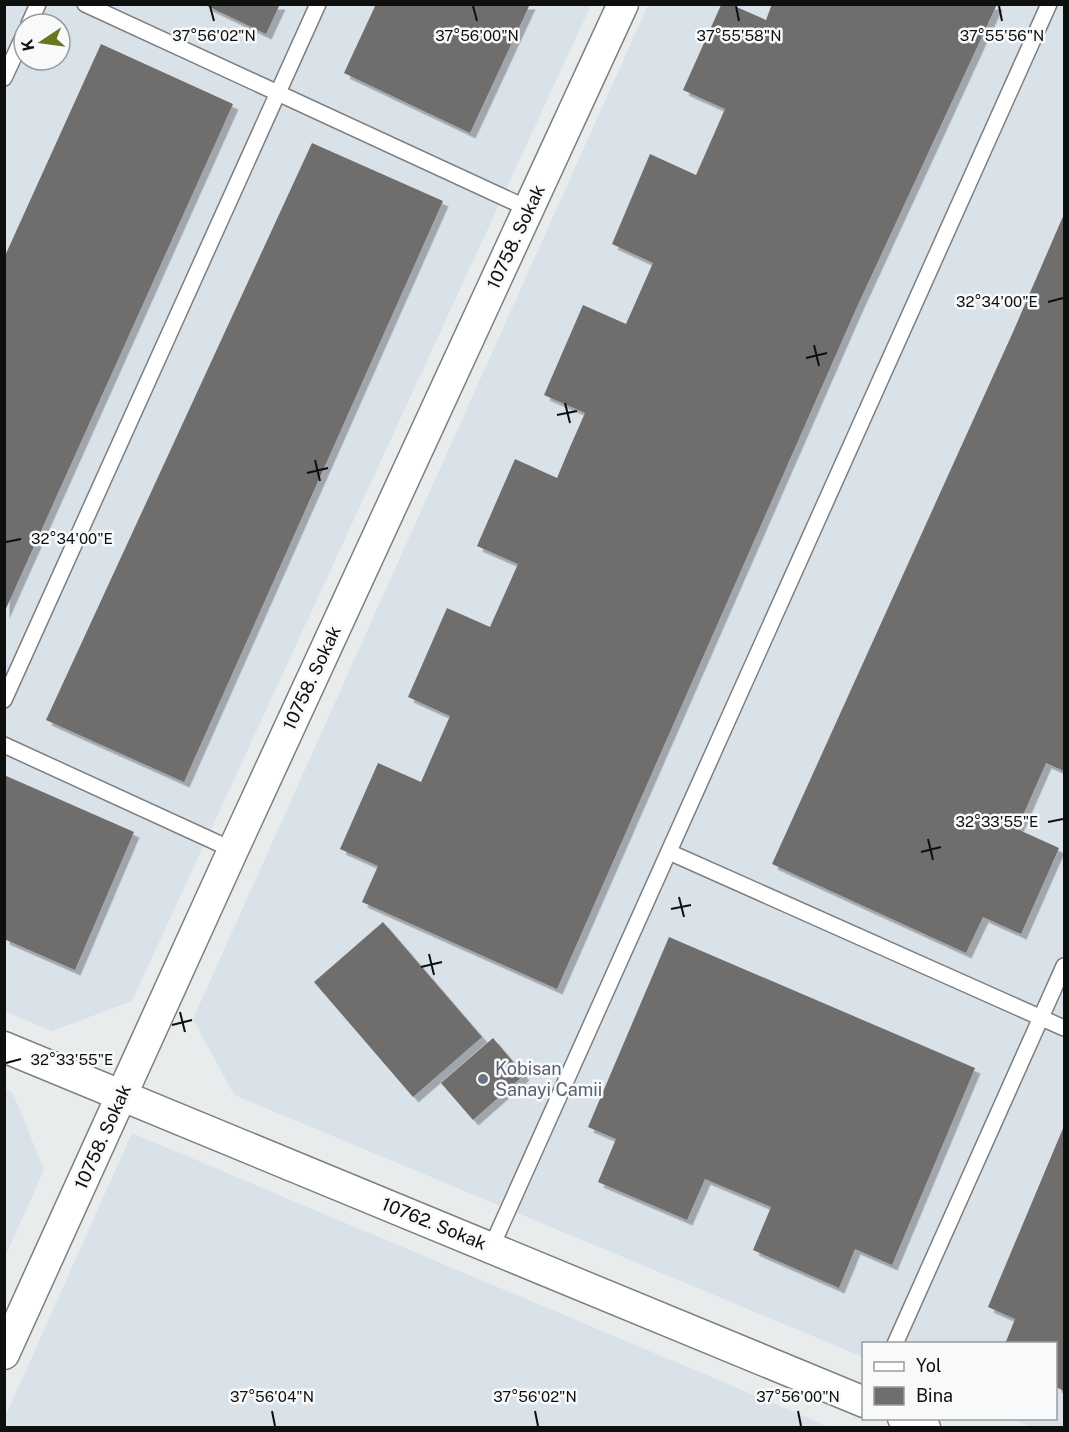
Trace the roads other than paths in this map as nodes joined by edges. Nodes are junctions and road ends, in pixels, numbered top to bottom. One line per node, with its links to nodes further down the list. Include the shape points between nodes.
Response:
1 (85, 4): 7 (lane)
2 (318, 4): 7 (lane)
3 (623, 4): 8 (street, 10758. Sokak)
4 (1049, 4): 12 (lane)
5 (12, 61): 6 (lane)
6 (4, 78)
7 (278, 94): 8 (lane); 9 (lane)
8 (529, 209): 11 (street, 10758. Sokak)
9 (4, 700)
10 (4, 745): 11 (lane)
11 (233, 850): 17 (street, 10758. Sokak)
12 (669, 852): 14 (lane); 18 (lane)
13 (1065, 966): 14 (lane)
14 (1041, 1018): 15 (lane); 19 (lane)
15 (1065, 1028)
16 (4, 1047): 17 (street, 10762. Sokak)
17 (122, 1095): 18 (street, 10762. Sokak); 20 (street, 10758. Sokak)
18 (491, 1248): 21 (street, 10762. Sokak)
19 (896, 1342)
20 (4, 1354)
21 (862, 1401)
22 (905, 1420): 23 (street)
23 (925, 1428)

